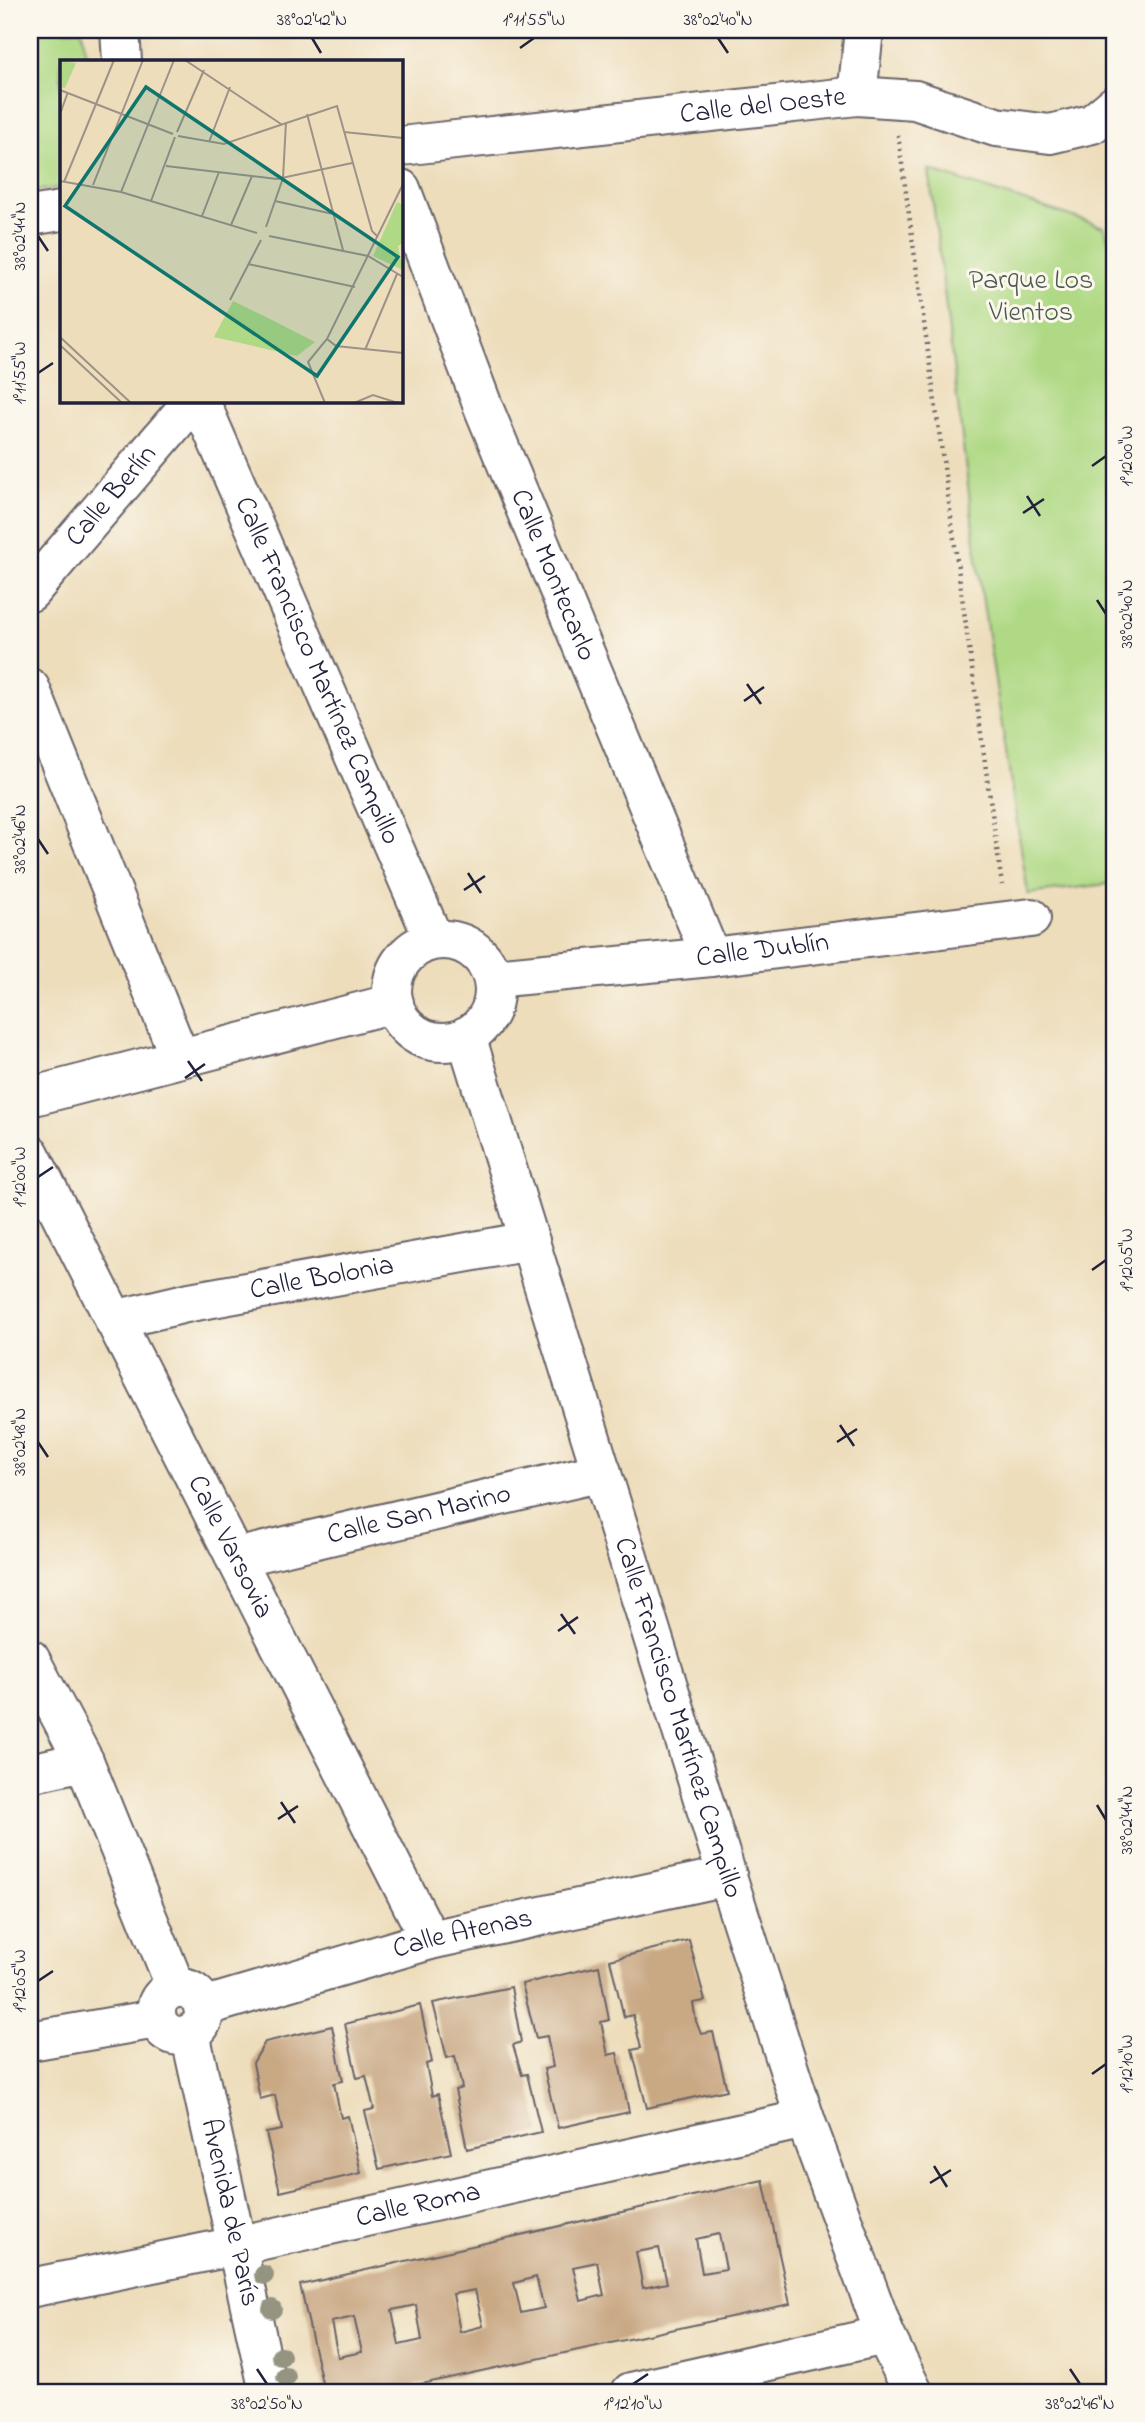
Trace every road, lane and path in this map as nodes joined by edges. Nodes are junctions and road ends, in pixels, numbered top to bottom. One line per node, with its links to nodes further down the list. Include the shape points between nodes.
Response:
1 (120, 30): 3 (street)
2 (864, 30): 4 (street)
3 (121, 60)
4 (875, 97): 5 (street, Calle del Oeste, via 915,100 996,127 1050,134 1092,124); 6 (street, Calle del Oeste); 14 (path)
5 (1115, 105)
6 (402, 146)
7 (402, 192): 16 (street, Calle Montecarlo, via 484,409)
8 (60, 211): 9 (street)
9 (30, 216)
10 (193, 402): 12 (street, Calle Berlín)
11 (200, 402): 15 (street, Calle Francisco Martínez Campillo)
12 (30, 593)
13 (30, 688): 20 (street)
14 (1019, 919): 16 (street, Calle Dublín)
15 (434, 940): 17 (street, via 449,940 477,952); 18 (street, via 405,957 392,987)
16 (711, 957): 17 (street, Calle Dublín)
17 (493, 978): 19 (street, via 490,1012 481,1026)
18 (394, 1003): 19 (street, via 399,1017 422,1037 437,1042); 20 (street)
19 (466, 1036): 23 (street, Calle Francisco Martínez Campillo)
20 (180, 1058): 21 (street)
21 (30, 1097)
22 (30, 1154): 24 (street, Calle Varsovia)
23 (530, 1241): 24 (street, Calle Bolonia, via 190,1302); 25 (street, Calle Francisco Martínez Campillo)
24 (114, 1320): 26 (street, Calle Varsovia)
25 (602, 1472): 26 (street, Calle San Marino); 30 (street, Calle Francisco Martínez Campillo)
26 (235, 1558): 31 (street, Calle Varsovia)
27 (30, 1659): 28 (street, Avenida de París)
28 (84, 1761): 29 (street); 32 (street, Avenida de París)
29 (30, 1773)
30 (727, 1877): 31 (street, Calle Atenas); 34 (street, Calle Francisco Martínez Campillo)
31 (430, 1940): 32 (street, Calle Atenas)
32 (181, 2012): 33 (street, Calle Atenas); 35 (street, Avenida de París)
33 (30, 2041)
34 (805, 2119): 35 (street, Calle Roma); 37 (street, Calle Francisco Martínez Campillo)
35 (236, 2246): 36 (street, Calle Roma); 38 (street, Avenida de París)
36 (30, 2288)
37 (885, 2335): 39 (street); 40 (street, Calle Francisco Martínez Campillo)
38 (269, 2392)
39 (631, 2392)
40 (913, 2392)

